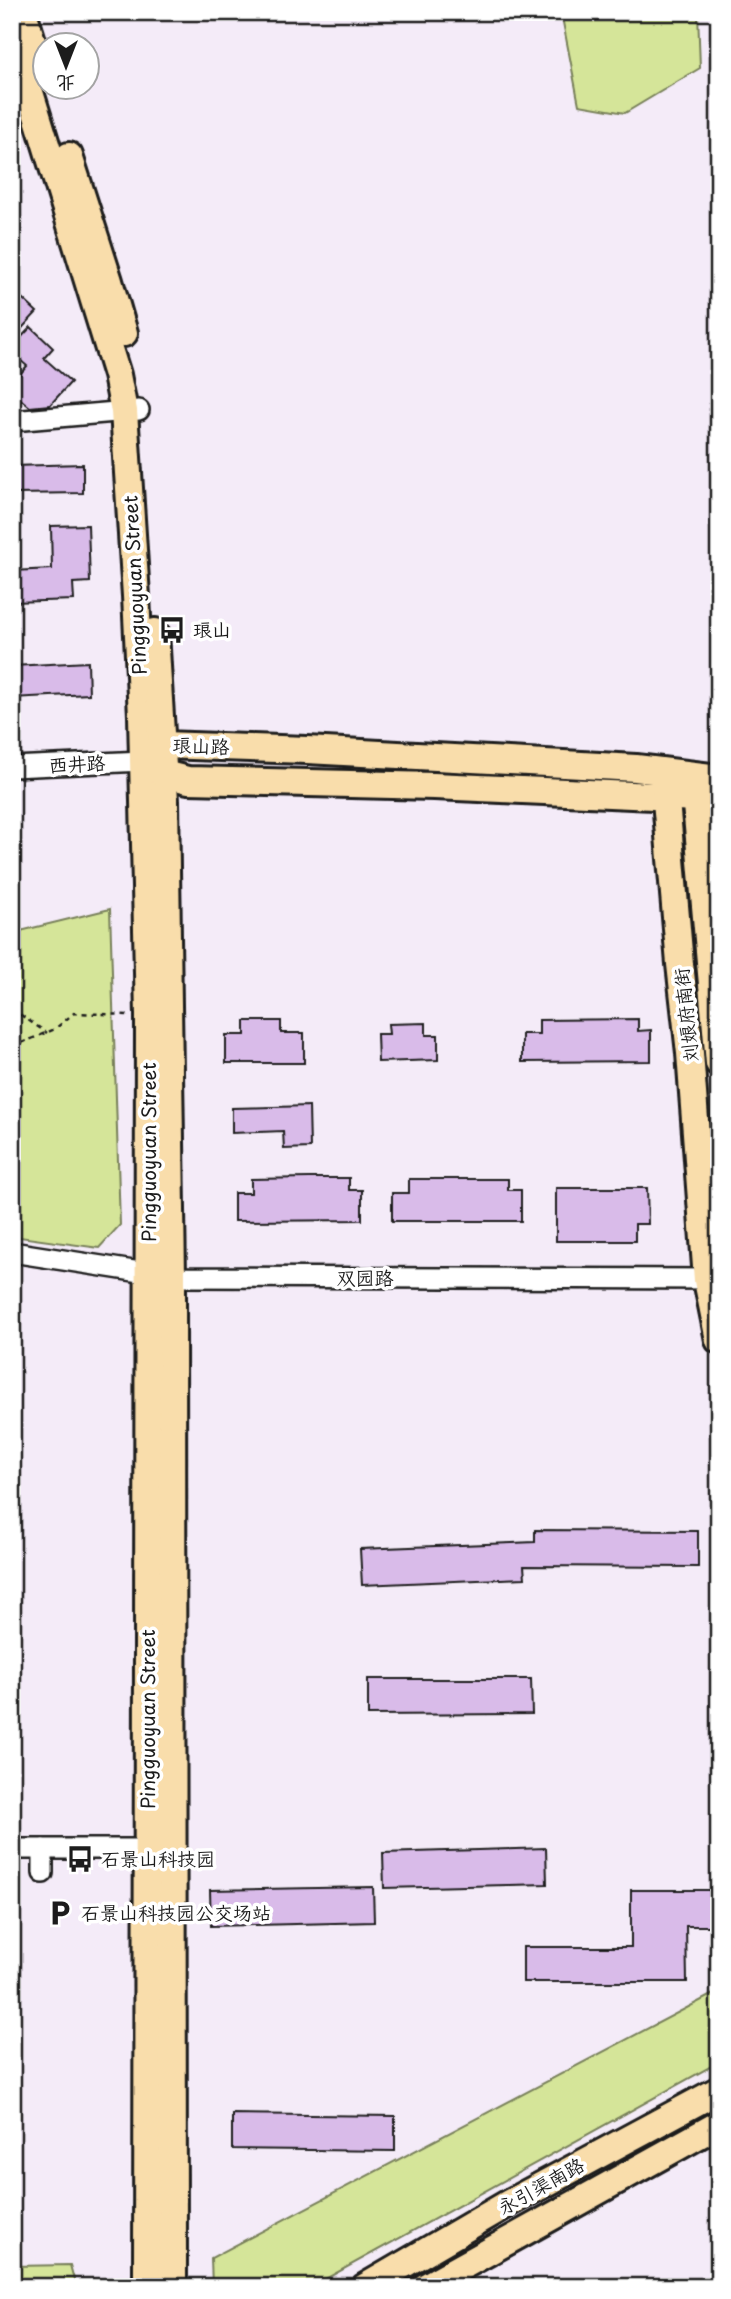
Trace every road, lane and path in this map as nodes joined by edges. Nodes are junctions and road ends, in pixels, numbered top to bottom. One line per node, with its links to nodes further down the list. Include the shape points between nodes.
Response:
1 (23, 12): 3 (main road)
2 (12, 34): 5 (main road, Pingguoyuan Street)
3 (32, 39)
4 (51, 102): 5 (main road, Pingguoyuan Street, via 126,344)
5 (132, 411): 6 (street); 7 (main road, Pingguoyuan Street, via 151,539)
6 (12, 421)
7 (157, 760): 8 (street, 西井路); 9 (main road, 琅山路, via 188,780 434,786); 12 (main road, Pingguoyuan Street); 19 (main road, Pingguoyuan Street)
8 (12, 767)
9 (665, 783): 10 (main road, 琅山路); 20 (main road, 刘娘府南街)
10 (706, 787): 15 (main road, 刘娘府南街)
11 (12, 1009): 13 (path)
12 (149, 1015): 13 (path, via 74,1013); 19 (main road, Pingguoyuan Street)
13 (47, 1033): 14 (path)
14 (12, 1047)
15 (719, 1063)
16 (12, 1174): 17 (path, via 21,1190)
17 (18, 1220)
18 (12, 1252): 19 (street, 双园路)
19 (161, 1275): 20 (street, 双园路); 24 (main road, Pingguoyuan Street); 29 (main road, Pingguoyuan Street)
20 (713, 1279): 21 (main road, 刘娘府南街)
21 (719, 1340)
22 (12, 1849): 23 (street)
23 (43, 1849): 24 (street); 25 (street)
24 (148, 1849): 28 (main road, Pingguoyuan Street)
25 (43, 1873)
26 (719, 2090): 30 (main road, 永引渠南路)
27 (719, 2124): 31 (main road, 永引渠南路)
28 (147, 2287)
29 (173, 2287)
30 (365, 2287)
31 (425, 2287)

